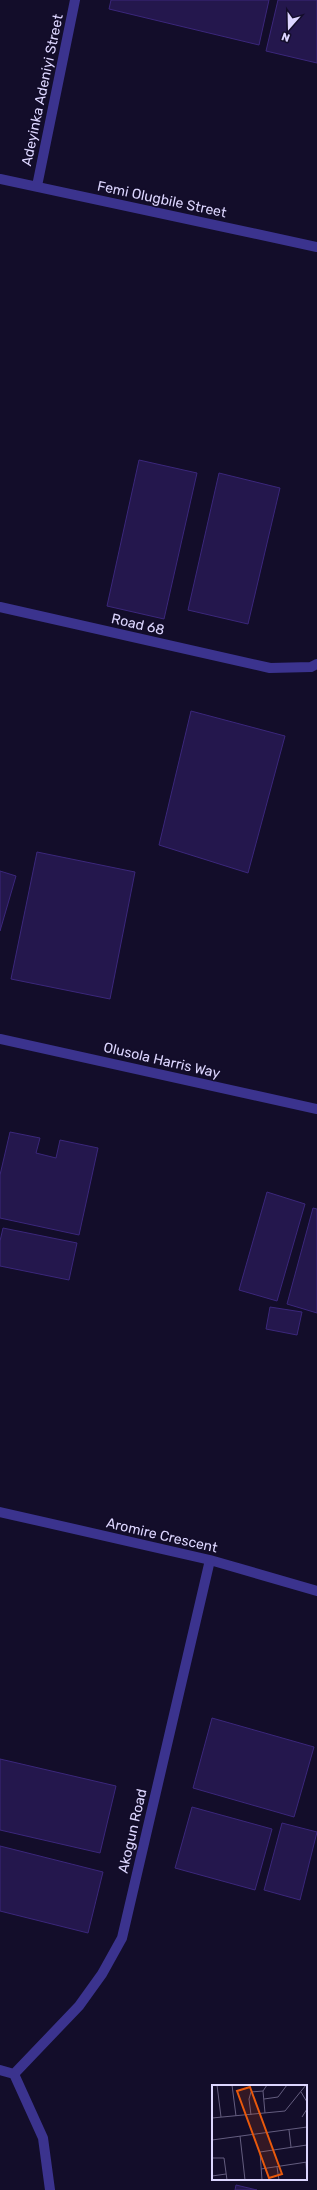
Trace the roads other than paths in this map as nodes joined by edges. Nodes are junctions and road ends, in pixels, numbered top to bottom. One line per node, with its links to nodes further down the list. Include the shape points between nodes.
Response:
1 (75, 0): 3 (street, Adeyinka Adeniyi Street)
2 (0, 179): 3 (street, Femi Olugbile Street)
3 (37, 186): 4 (street, Femi Olugbile Street)
4 (317, 247)
5 (0, 607): 6 (street, Road 68, via 270,668 311,667)
6 (317, 664)
7 (0, 1039): 8 (street, Olusola Harris Way)
8 (317, 1109)
9 (0, 1512): 10 (street, Aromire Crescent)
10 (210, 1560): 11 (street, Aromire Crescent); 13 (street, Akogun Road, via 122,1938 102,1974 79,2006)
11 (317, 1591)
12 (0, 2070): 13 (street)
13 (14, 2074): 14 (street, via 43,2138)
14 (50, 2190)

